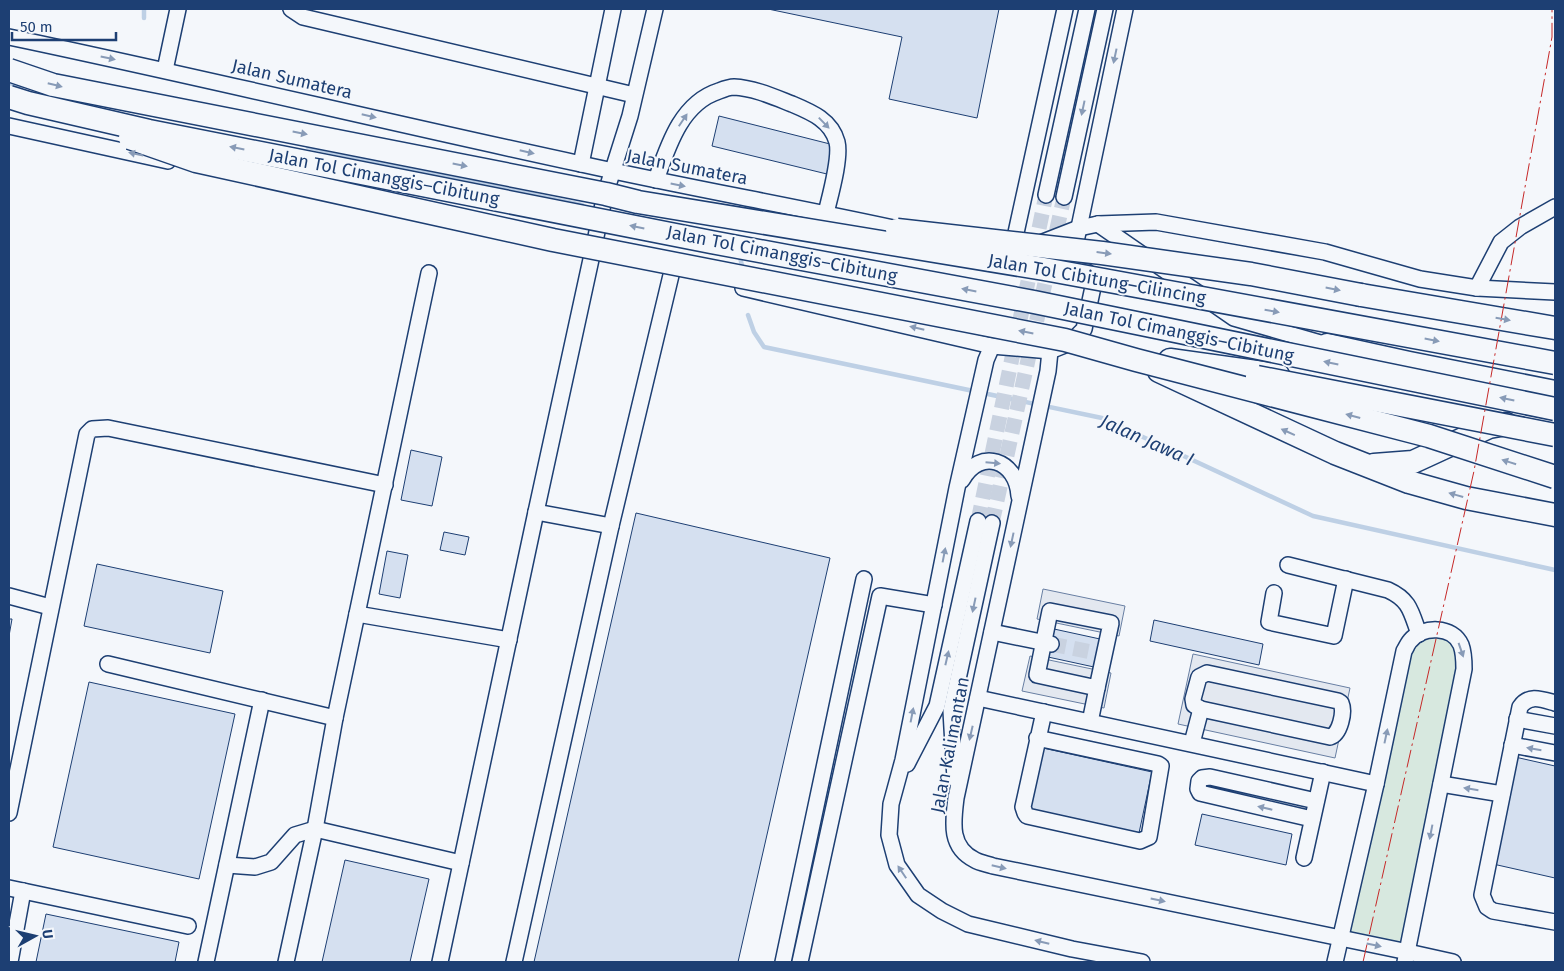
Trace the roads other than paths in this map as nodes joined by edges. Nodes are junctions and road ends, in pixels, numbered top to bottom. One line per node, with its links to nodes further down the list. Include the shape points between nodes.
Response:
1 (178, 9): 11 (street)
2 (291, 9): 12 (street, via 303,17)
3 (613, 9): 12 (street)
4 (654, 9): 13 (street)
5 (1065, 9): 27 (street)
6 (1086, 9): 19 (street)
7 (1105, 9): 20 (street, one-way to 20)
8 (1126, 9): 25 (street, one-way to 25)
9 (9, 37): 11 (street, Jalan Sumatera, one-way to 11)
10 (9, 70): 21 (highway, Jalan Tol Cimanggis–Cibitung, one-way to 21, bridge, via 53,85)
11 (166, 70): 16 (street, Jalan Sumatera, one-way to 16)
12 (598, 85): 13 (street); 16 (street)
13 (634, 95): 17 (street)
14 (18, 100): 34 (highway, one-way to 14, bridge, via 553,240 196,161); 40 (highway, Jalan Tol Cimanggis–Cibitung, one-way to 14, bridge, via 1034,302 159,133)
15 (9, 126): 26 (street, one-way to 15)
16 (581, 164): 17 (street, Jalan Sumatera)
17 (614, 171): 18 (street, Jalan Sumatera); 26 (street, via 605,195)
18 (656, 180): 23 (street, Jalan Sumatera, one-way to 23); 23 (street, one-way to 23, via 672,136 689,111 708,94 732,87 741,88 765,93 816,115 833,132 838,149)
19 (1046, 195)
20 (1064, 197)
21 (638, 202): 33 (highway, one-way to 33, bridge, via 1102,253 1252,274); 38 (highway, Jalan Tol Cibitung–Cilincing, one-way to 38, bridge, via 1053,271)
22 (1555, 206): 31 (street, via 1501,242)
23 (826, 213): 27 (street, Jalan Sumatera)
24 (1098, 224): 25 (street); 31 (street, via 1156,222 1325,252 1420,279); 35 (street, via 1234,318)
25 (1079, 228): 27 (street); 28 (street)
26 (594, 253): 29 (street); 49 (street)
27 (1012, 255): 28 (street, Jalan Sumatera)
28 (1071, 267): 34 (street, Jalan Sumatera, via 1087,272 1093,287 1084,329)
29 (672, 271): 36 (street, one-way to 29); 51 (street)
30 (429, 272): 46 (street)
31 (1477, 288): 32 (street)
32 (1555, 292)
33 (1555, 327)
34 (1069, 345): 36 (street); 37 (street); 43 (highway, bridge); 44 (highway, one-way to 34, via 1144,364); 45 (highway, one-way to 34, bridge, via 1429,436); 48 (street, Jalan Kalimantan, via 1044,388)
35 (1327, 345): 39 (highway)
36 (992, 346): 47 (street, via 986,360)
37 (1170, 360): 41 (highway, via 1364,388)
38 (1555, 363)
39 (1555, 392)
40 (1555, 409)
41 (1524, 421): 42 (highway); 44 (highway, via 1489,427 1413,462)
42 (1555, 427)
43 (1555, 435)
44 (1366, 466): 50 (highway, one-way to 44, via 1466,498)
45 (1555, 477)
46 (385, 485): 58 (street, via 108,428 92,429 86,434); 59 (street)
47 (958, 488): 48 (street, one-way to 48, via 971,467 999,462 1016,479); 57 (street, one-way to 47)
48 (1019, 504): 60 (street, Jalan Kalimantan, one-way to 60)
49 (536, 512): 51 (street); 62 (street)
50 (1555, 515)
51 (611, 526): 102 (street)
52 (1288, 565): 54 (street)
53 (864, 579): 103 (street)
54 (1346, 580): 55 (street, via 1334,636 1269,622); 61 (street, via 1401,596)
55 (1274, 593)
56 (9, 596): 58 (street)
57 (934, 605): 82 (street, one-way to 57); 104 (street, via 880,596)
58 (50, 607): 86 (street)
59 (357, 614): 62 (street); 71 (street)
60 (992, 632): 63 (street); 66 (street, Jalan Kalimantan)
61 (1419, 634): 80 (street, one-way to 61, via 1404,652); 81 (street, one-way to 81, via 1431,630 1452,634 1461,644 1464,656)
62 (509, 640): 90 (street)
63 (1047, 643): 65 (street, via 1037,675); 65 (street, via 1050,611 1111,624 1101,654)
64 (108, 664): 67 (street)
65 (1097, 688): 73 (street)
66 (978, 698): 70 (street); 84 (street, Jalan Kalimantan, one-way to 84)
67 (262, 700): 71 (street); 91 (street)
68 (1555, 703): 72 (street, via 1528,699 1520,707)
69 (1200, 709): 69 (street, via 1194,705 1193,699 1199,677 1207,673 1338,701 1343,706 1337,732 1330,737); 76 (street)
70 (1044, 712): 73 (street); 75 (street)
71 (335, 718): 88 (street)
72 (1517, 719): 74 (street); 77 (street)
73 (1090, 722): 76 (street)
74 (1555, 726)
75 (1037, 738): 75 (street, via 1023,807 1027,816 1140,841 1148,837 1161,766)
76 (1192, 743): 79 (street)
77 (1512, 745): 78 (street, one-way to 77); 83 (street)
78 (1555, 753)
79 (1323, 772): 80 (street); 85 (street)
80 (1376, 784): 95 (street)
81 (1441, 784): 83 (street, one-way to 81); 97 (street, one-way to 97)
82 (896, 785): 84 (street, one-way to 84, via 936,706 985,522 951,711); 96 (street, one-way to 82, via 968,924 918,895 897,865 889,834)
83 (1502, 794): 93 (street, via 1482,895 1484,902 1493,911)
84 (956, 798): 95 (street, Jalan Kalimantan, one-way to 95, via 953,827 960,847 974,860)
85 (1316, 801): 87 (street); 87 (street, one-way to 85, via 1200,793 1198,788 1202,778 1210,777)
86 (9, 813)
87 (1312, 819): 89 (street)
88 (315, 829): 90 (street); 91 (street, via 295,835 271,862 255,867); 100 (street)
89 (1304, 858)
90 (461, 864): 101 (street)
91 (227, 865): 99 (street)
92 (16, 890): 94 (street); 98 (street)
93 (1555, 922)
94 (188, 926)
95 (1340, 938): 97 (street, Jalan Kalimantan, one-way to 97); 106 (street)
96 (1071, 956): 105 (street)
97 (1406, 957): 107 (street, Jalan Kalimantan)
98 (10, 962)
99 (206, 962)
100 (286, 962)
101 (440, 962)
102 (514, 962)
103 (783, 962)
104 (800, 962)
105 (1142, 962)
106 (1335, 962)
107 (1453, 962)

